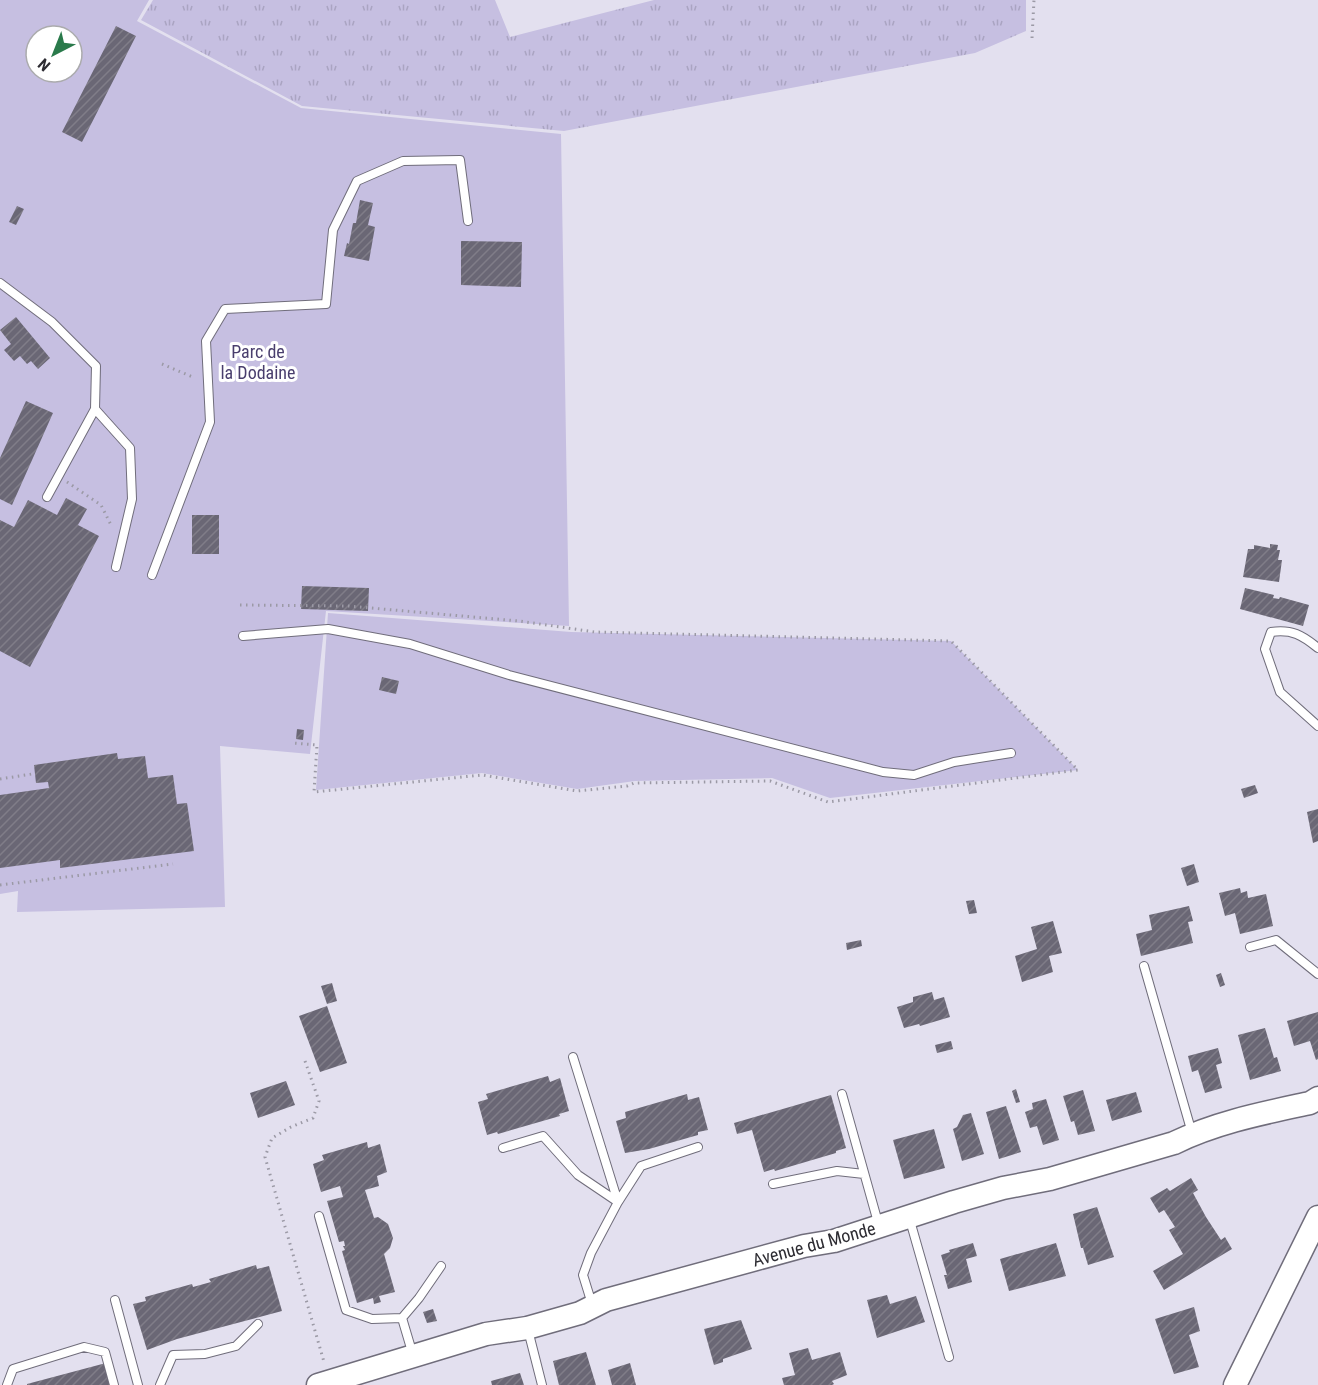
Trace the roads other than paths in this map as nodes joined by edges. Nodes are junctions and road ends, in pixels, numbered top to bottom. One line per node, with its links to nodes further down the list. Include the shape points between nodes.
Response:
1 (468, 221): 6 (lane, via 460,160 403,161 357,181 333,230 326,304 225,309 206,341 210,422)
2 (0, 283): 3 (lane, via 52,322 96,366)
3 (95, 409): 4 (lane); 5 (lane, via 130,448 132,499)
4 (47, 497)
5 (116, 567)
6 (152, 574)
7 (243, 636): 10 (lane, via 328,629 410,644 509,675 883,772 914,775 954,762)
8 (1318, 648): 9 (lane, via 1285,630 1271,633 1265,649 1280,692)
9 (1318, 726)
10 (1011, 753)
11 (1250, 947): 13 (lane, via 1276,940)
12 (1144, 966): 17 (lane)
13 (1318, 974)
14 (573, 1057): 22 (lane)
15 (842, 1094): 20 (lane)
16 (1316, 1102): 17 (street, Avenue du Monde)
17 (1192, 1134): 24 (street, Avenue du Monde, via 1174,1143 1050,1179 1003,1188)
18 (698, 1147): 22 (lane, via 641,1166)
19 (502, 1148): 22 (lane, via 543,1136 578,1175)
20 (864, 1174): 21 (lane, via 837,1171); 26 (lane)
21 (773, 1184)
22 (618, 1202): 29 (lane, via 583,1275)
23 (319, 1216): 30 (lane, via 346,1310 372,1319)
24 (908, 1216): 26 (street, Avenue du Monde); 34 (lane)
25 (1318, 1217): 41 (street)
26 (879, 1227): 29 (street, Avenue du Monde, via 606,1300)
27 (441, 1266): 30 (lane)
28 (115, 1300): 38 (lane)
29 (593, 1307): 32 (street, Avenue du Monde)
30 (402, 1318): 33 (lane)
31 (258, 1324): 39 (lane, via 236,1346 206,1354 173,1355)
32 (527, 1328): 33 (street, Avenue du Monde, via 486,1334); 40 (lane)
33 (413, 1355): 35 (street, Avenue du Monde)
34 (949, 1358)
35 (323, 1383)
36 (7, 1385): 37 (lane, via 14,1369 84,1347 105,1352)
37 (114, 1385)
38 (138, 1385)
39 (160, 1385)
40 (542, 1385)
41 (1235, 1385)

